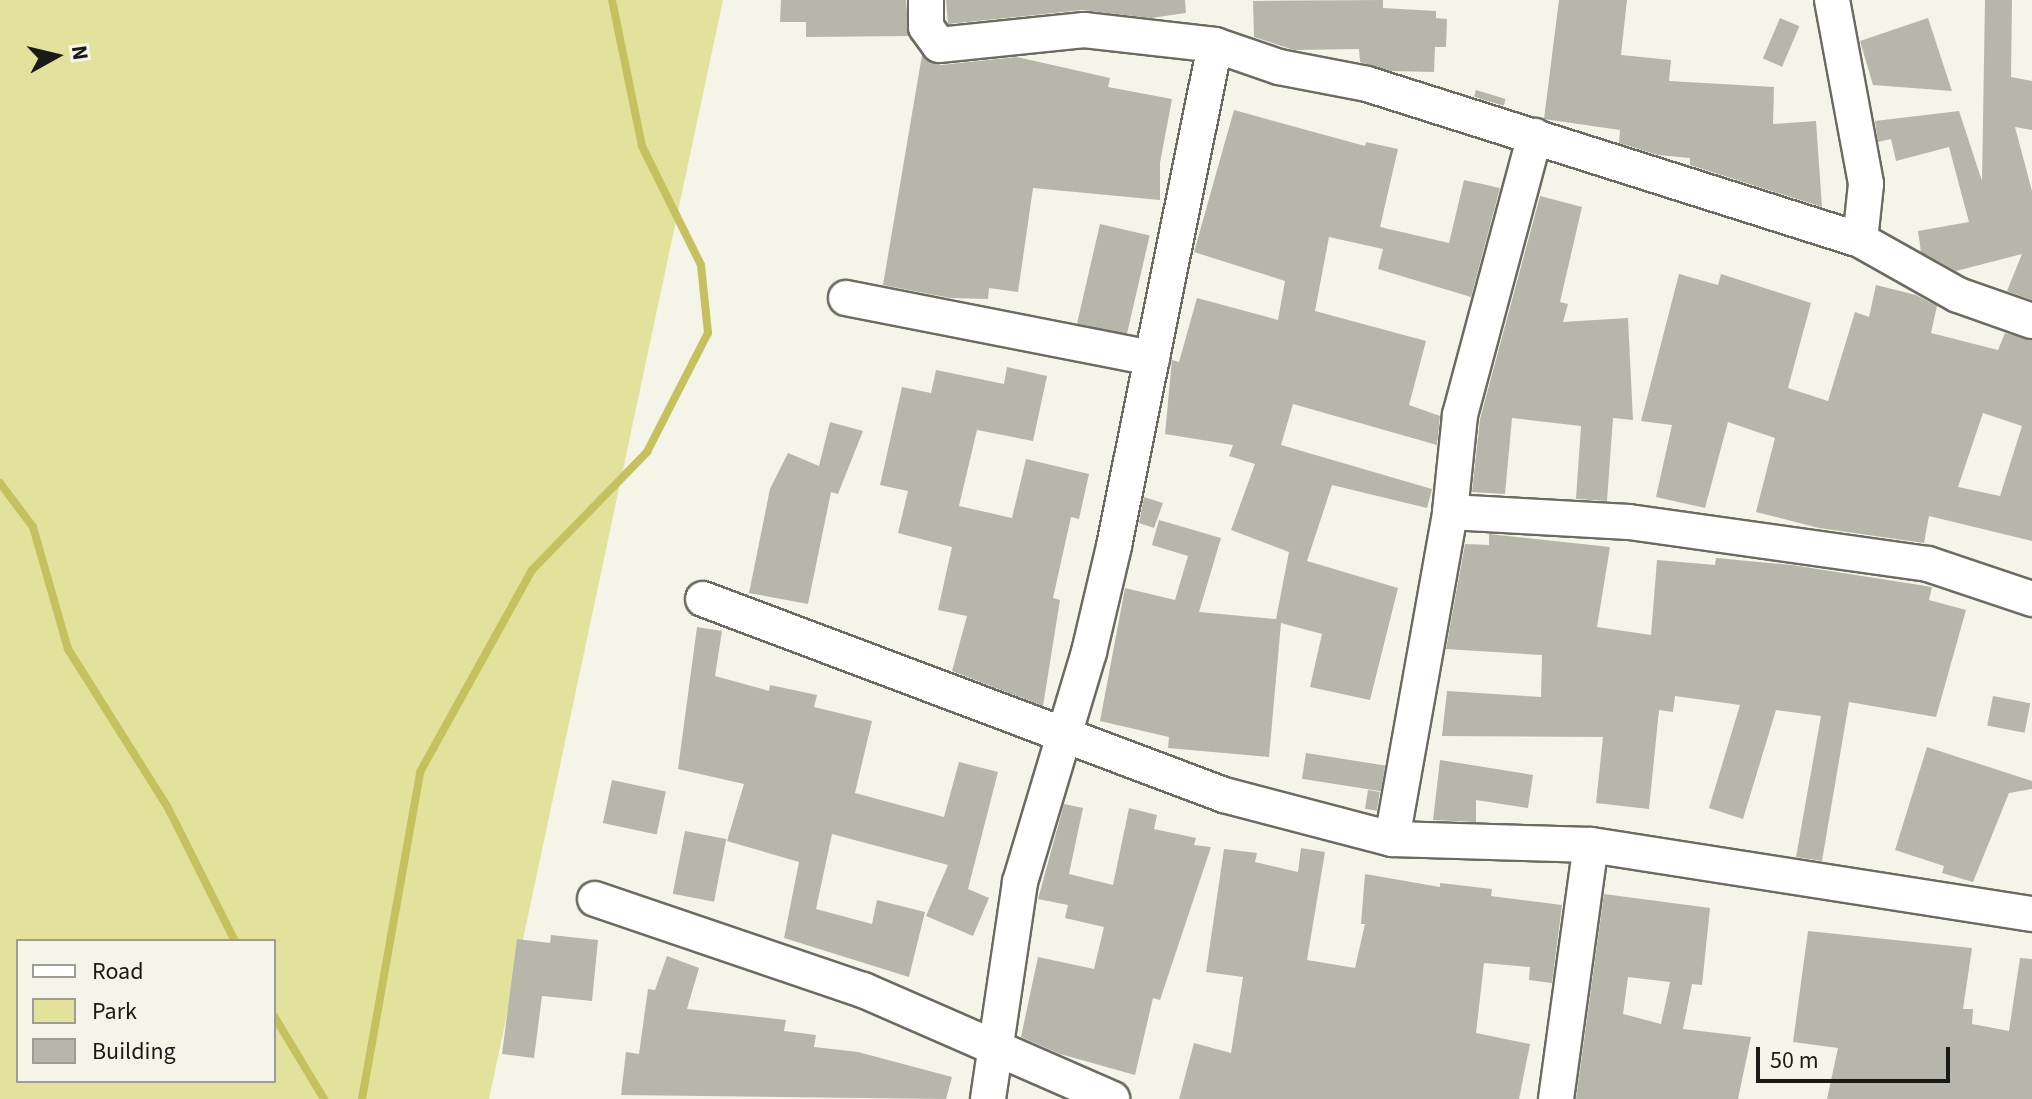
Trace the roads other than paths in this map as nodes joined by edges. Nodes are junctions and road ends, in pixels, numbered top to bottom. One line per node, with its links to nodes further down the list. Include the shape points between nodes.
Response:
1 (926, 0): 3 (street, via 926,27 939,45 1084,30)
2 (1832, 0): 5 (street, via 1866,184)
3 (1215, 45): 4 (street, via 1279,67 1367,84); 8 (street)
4 (1535, 136): 5 (street); 9 (street, via 1460,415)
5 (1860, 240): 7 (street, via 1958,295)
6 (846, 298): 8 (street)
7 (2032, 321)
8 (1152, 358): 12 (street, via 1114,546)
9 (1450, 512): 11 (street, via 1629,522 1928,564); 13 (street)
10 (703, 599): 12 (street)
11 (2032, 599)
12 (1064, 739): 13 (street, via 1224,795); 17 (street, via 1020,882)
13 (1392, 839): 14 (street)
14 (1591, 845): 16 (street); 20 (street)
15 (595, 899): 17 (street, via 863,990)
16 (2032, 914)
17 (998, 1052): 18 (street); 19 (street)
18 (988, 1099)
19 (1112, 1099)
20 (1556, 1099)

